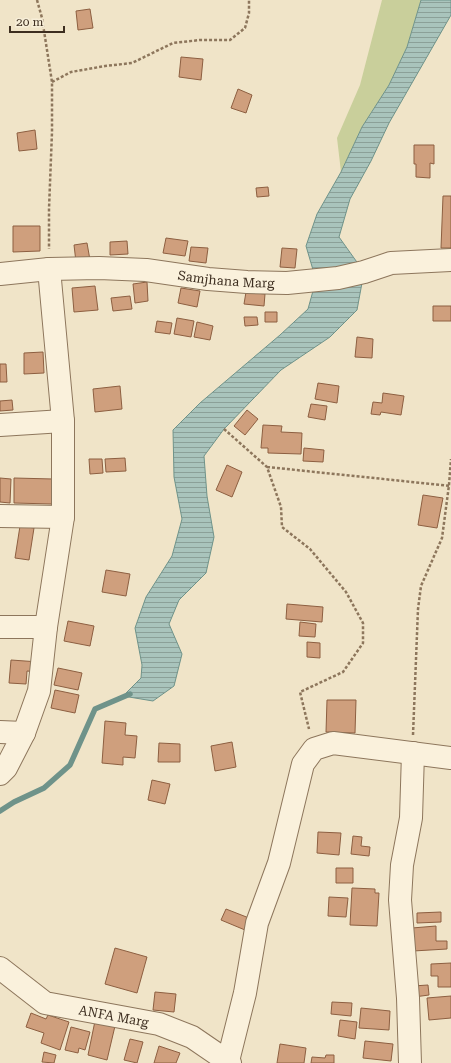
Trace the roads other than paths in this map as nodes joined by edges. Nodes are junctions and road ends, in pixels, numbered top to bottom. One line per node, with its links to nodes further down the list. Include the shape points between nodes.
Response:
1 (451, 260): 2 (street, Samjhana Marg, via 392,263 338,278 287,283 208,279 146,270)
2 (49, 269): 3 (street, Samjhana Marg); 4 (street)
3 (0, 274)
4 (63, 421): 5 (street); 7 (street)
5 (0, 425)
6 (0, 516): 7 (street)
7 (63, 517): 9 (street)
8 (0, 627): 9 (street)
9 (46, 627): 11 (street, via 39,691)
10 (0, 732): 11 (street)
11 (24, 733): 14 (street, via 6,768)
12 (413, 753): 13 (street); 16 (street, via 334,743 314,749 303,764 279,863 257,923 245,993); 17 (street, via 411,818 402,865 400,900)
13 (451, 758)
14 (0, 774)
15 (0, 968): 16 (street, ANFA Marg, via 45,1003 159,1024 192,1036)
16 (229, 1062)
17 (410, 1063)

